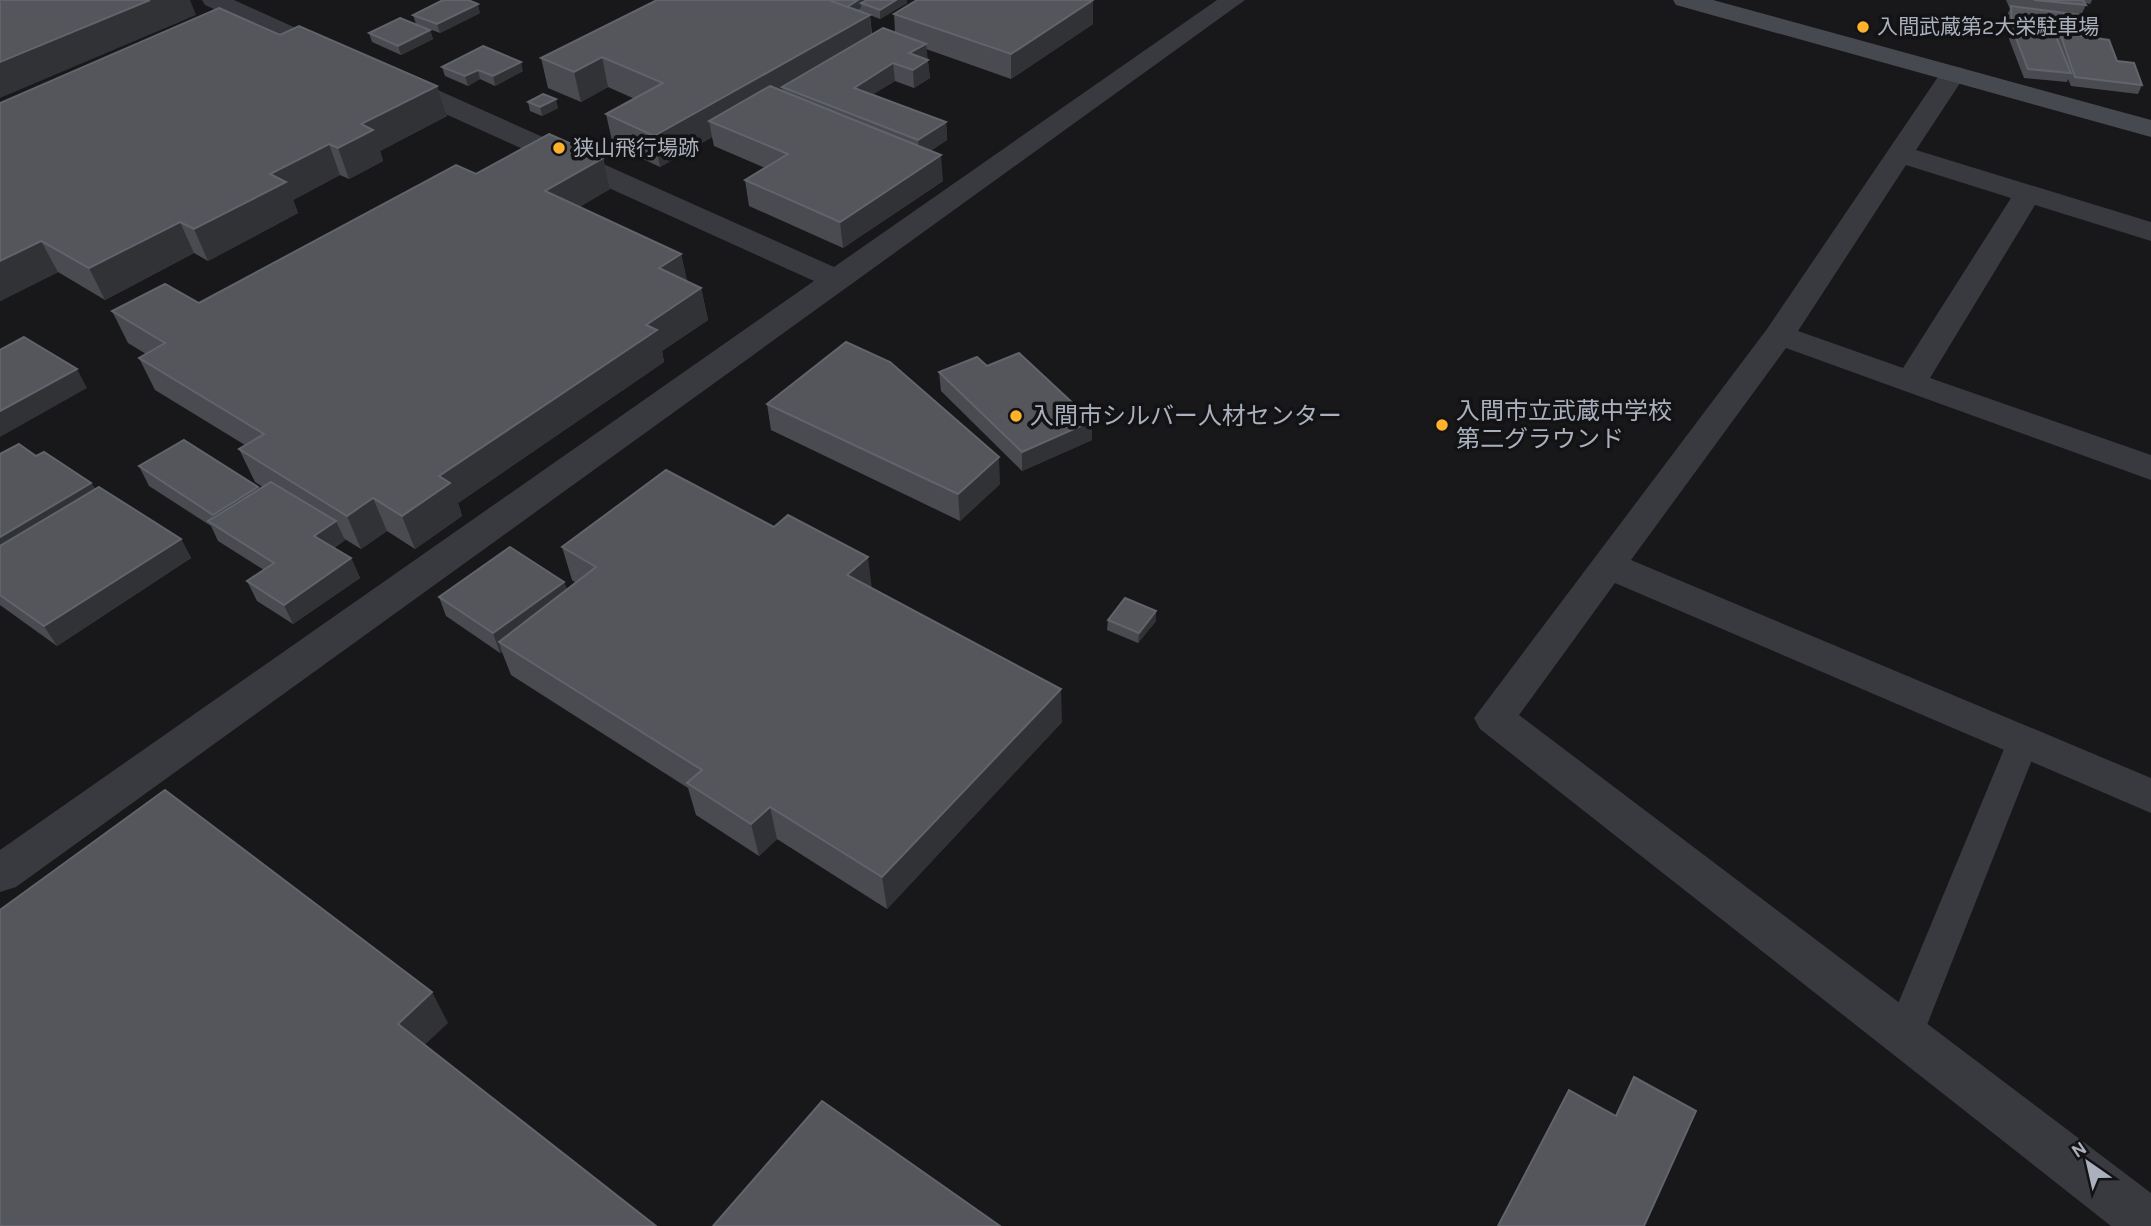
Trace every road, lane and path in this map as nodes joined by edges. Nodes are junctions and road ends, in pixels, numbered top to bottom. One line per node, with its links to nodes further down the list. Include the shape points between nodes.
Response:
1 (214, 0): 9 (street)
2 (1233, 0): 9 (street)
3 (1685, 0): 4 (street)
4 (1953, 74): 5 (street); 6 (street)
5 (2151, 129)
6 (1900, 154): 7 (street); 10 (street)
7 (2028, 194): 8 (street); 11 (street)
8 (2151, 232)
9 (837, 280): 16 (street)
10 (1779, 335): 11 (street); 13 (street)
11 (1911, 382): 12 (street)
12 (2151, 468)
13 (1609, 566): 14 (street); 17 (street, via 1494,718)
14 (2024, 742): 15 (street); 17 (lane)
15 (2151, 796)
16 (0, 874)
17 (1904, 1035): 18 (street)
18 (2151, 1225)

